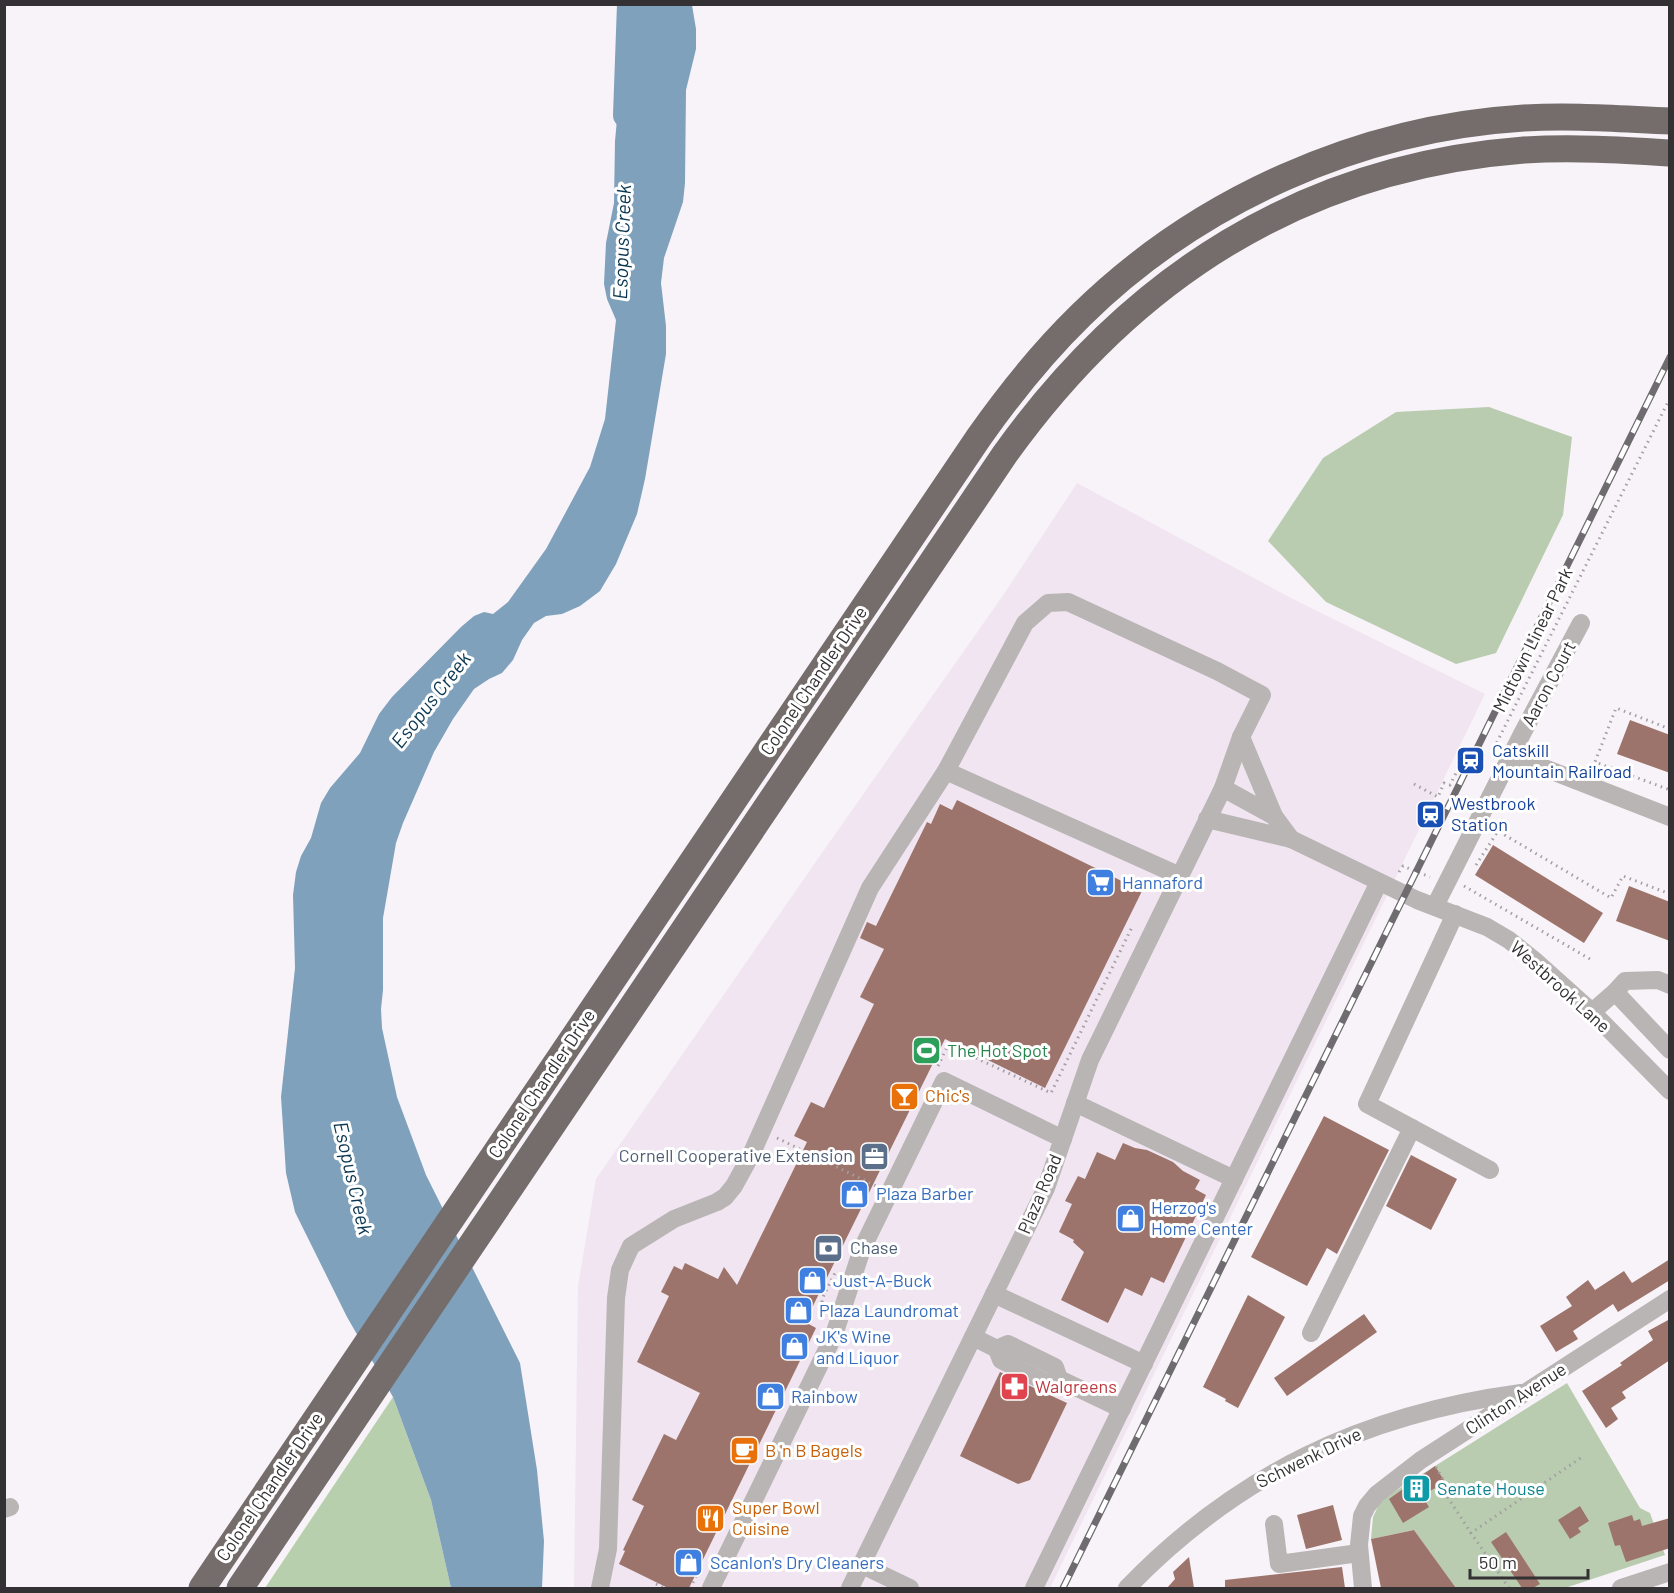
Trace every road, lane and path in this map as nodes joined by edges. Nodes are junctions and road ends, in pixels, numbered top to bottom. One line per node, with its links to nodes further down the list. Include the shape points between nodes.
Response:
1 (1670, 121): 59 (highway, Colonel Chandler Drive, via 1523,118 1430,131 1372,146 1305,169 1234,203 1180,235 1105,293 1037,361 979,437)
2 (1670, 153): 60 (highway, Colonel Chandler Drive, via 1525,150 1436,162 1381,176 1299,206 1248,231 1197,261 1118,323 1061,382 1005,454)
3 (1670, 398): 7 (path, Midtown Linear Park)
4 (1581, 623): 8 (street, Aaron Court)
5 (1670, 729): 13 (path, via 1616,708 1595,762)
6 (1241, 737): 9 (street, Plaza Road, via 1262,695 1068,602 1048,603 1025,622); 12 (street, Plaza Road); 14 (street)
7 (1492, 752)
8 (1511, 755): 15 (street); 24 (street, Aaron Court)
9 (946, 771): 20 (street); 36 (street, via 870,888)
10 (1456, 772): 11 (path, via 1450,785 1444,783 1438,797)
11 (1414, 784)
12 (1223, 788): 14 (street); 16 (street, Plaza Road)
13 (1670, 790)
14 (1274, 816): 17 (street)
15 (1670, 817)
16 (1207, 819): 17 (street); 20 (street, Plaza Road)
17 (1291, 839): 22 (street)
18 (1435, 868): 22 (path, via 1430,878 1403,866)
19 (1475, 868): 23 (path, via 1498,831 1611,898 1623,876)
20 (1180, 876): 34 (street, Plaza Road, via 1090,1060)
21 (1469, 877): 27 (path, via 1463,886)
22 (1385, 885): 24 (street); 39 (street)
23 (1670, 894)
24 (1435, 906): 25 (street, Westbrook Lane)
25 (1455, 914): 30 (street, Westbrook Lane, via 1509,940); 35 (street, via 1367,1104)
26 (1132, 925): 32 (path, via 1051,1093 948,1045)
27 (1590, 959)
28 (1670, 985): 29 (street, via 1658,980 1625,981)
29 (1614, 992): 30 (street); 31 (street)
30 (1592, 1012): 33 (street, Westbrook Lane)
31 (1670, 1050)
32 (933, 1076)
33 (1670, 1091)
34 (1075, 1103): 37 (street, Plaza Road); 39 (street)
35 (1412, 1128): 38 (street); 45 (street)
36 (762, 1130): 40 (path); 61 (street, via 725,1197 674,1219 632,1246 620,1270 608,1549)
37 (1063, 1139): 42 (street, Plaza Road, via 1046,1188); 64 (street, via 944,1081 862,1249 834,1335)
38 (1490, 1170)
39 (1234, 1179): 47 (street)
40 (878, 1187)
41 (837, 1269): 44 (path, via 822,1299)
42 (994, 1294): 46 (street, Plaza Road); 47 (street)
43 (1670, 1299): 48 (street, Clinton Avenue)
44 (822, 1322)
45 (1311, 1332)
46 (973, 1337): 49 (street, via 997,1348 1001,1360 1047,1383 1059,1379); 55 (street, Plaza Road)
47 (1144, 1364): 49 (street)
48 (1523, 1393): 54 (street, Clinton Avenue, via 1377,1494 1362,1516); 68 (street, Schwenk Drive, via 1414,1415 1341,1439 1282,1467 1186,1532)
49 (1122, 1409): 67 (street)
50 (1582, 1457): 53 (path)
51 (1435, 1466): 53 (path, via 1447,1486 1443,1490)
52 (1274, 1524): 54 (street, via 1280,1564)
53 (1471, 1533): 70 (path)
54 (1359, 1553): 69 (street)
55 (862, 1565): 65 (street, Plaza Road); 66 (street)
56 (701, 1567): 63 (path)
57 (1670, 1572): 71 (street)
58 (656, 1584): 62 (path)
59 (202, 1588)
60 (240, 1588)
61 (600, 1588)
62 (665, 1588)
63 (690, 1588)
64 (711, 1588)
65 (850, 1588)
66 (910, 1588)
67 (1034, 1588)
68 (1127, 1588)
69 (1363, 1588)
70 (1509, 1588)
71 (1621, 1588)

